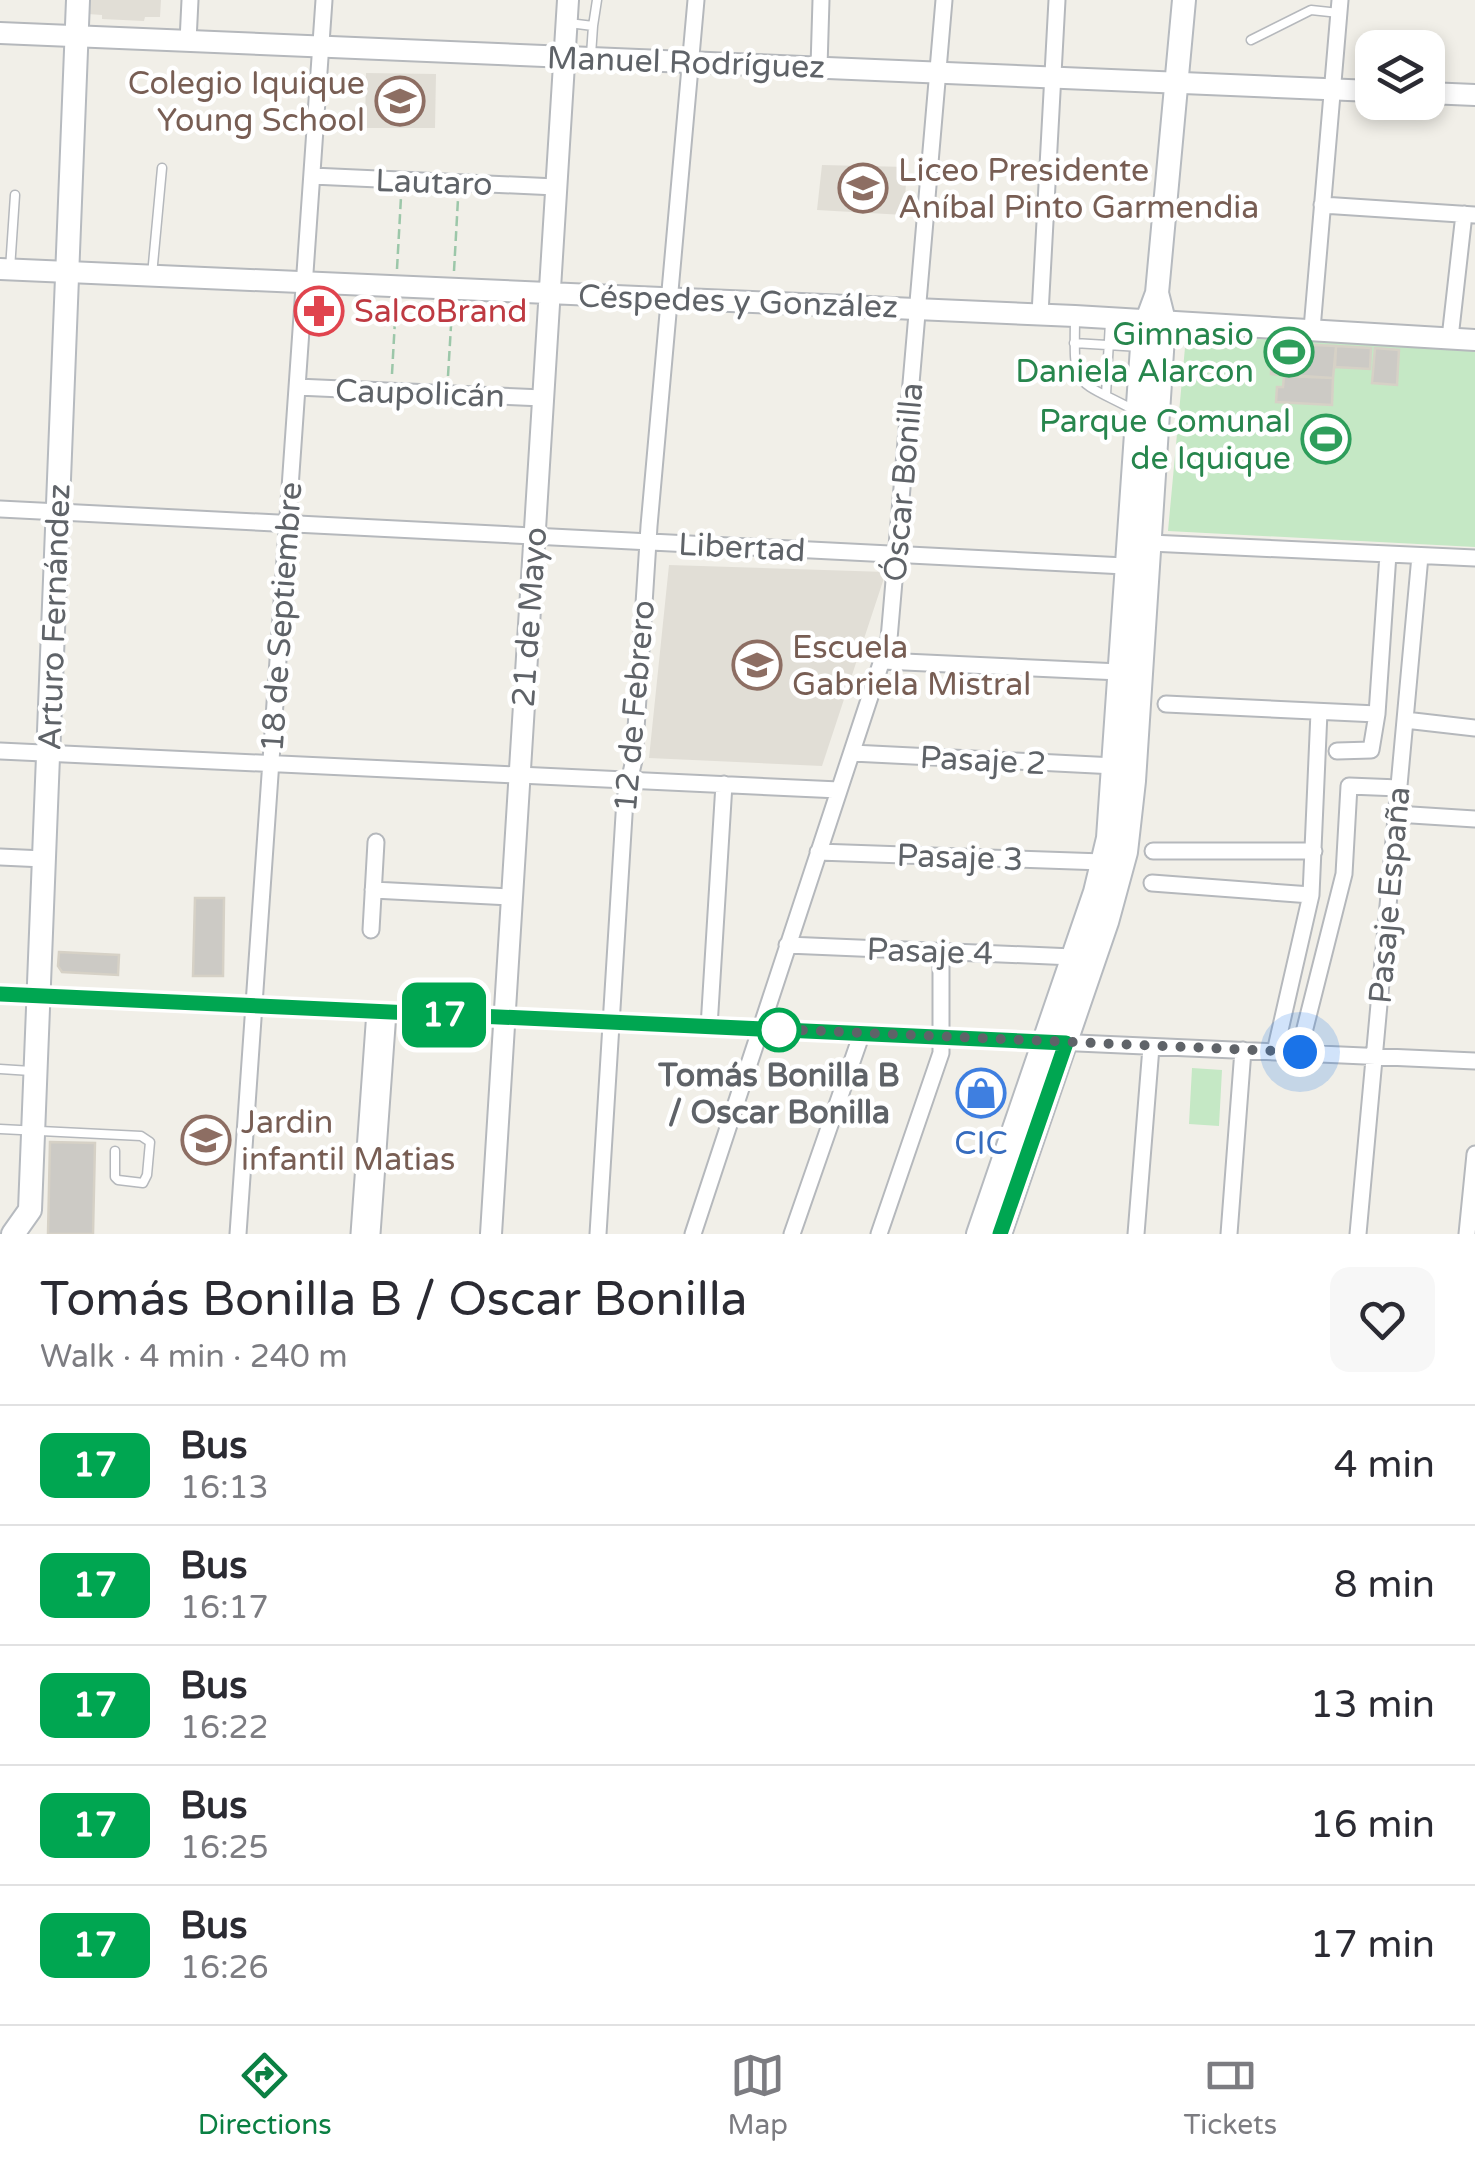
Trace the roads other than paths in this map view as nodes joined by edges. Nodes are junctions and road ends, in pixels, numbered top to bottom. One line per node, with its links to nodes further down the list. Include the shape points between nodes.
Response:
1 (78, 0): 15 (main road, Arturo Fernández)
2 (190, 0): 17 (street)
3 (324, 0): 18 (street, 18 de Septiembre)
4 (568, 0): 12 (street, 21 de Mayo)
5 (597, 0): 13 (lane)
6 (696, 0): 21 (street, 12 de Febrero)
7 (822, 0): 22 (street)
8 (944, 0): 23 (street, Óscar Bonilla)
9 (1057, 0): 24 (street)
10 (1184, 0): 25 (main road)
11 (1339, 6): 16 (lane, via 1311,10); 26 (street)
12 (567, 23): 13 (lane); 19 (street, 21 de Mayo)
13 (594, 26): 20 (lane)
14 (0, 33): 15 (street, Manuel Rodríguez)
15 (77, 36): 17 (street, Manuel Rodríguez); 37 (main road, Arturo Fernández)
16 (1250, 40)
17 (188, 41): 18 (street, Manuel Rodríguez)
18 (320, 46): 19 (street, Manuel Rodríguez); 31 (street, 18 de Septiembre)
19 (564, 57): 20 (street, Manuel Rodríguez); 32 (street, 21 de Mayo)
20 (590, 59): 21 (street, Manuel Rodríguez)
21 (691, 62): 22 (street, Manuel Rodríguez); 41 (street, 12 de Febrero)
22 (819, 67): 23 (street, Manuel Rodríguez)
23 (938, 72): 24 (street, Manuel Rodríguez); 42 (street, Óscar Bonilla)
24 (1054, 77): 25 (street, Manuel Rodríguez); 43 (street)
25 (1178, 83): 26 (street, Manuel Rodríguez); 46 (main road)
26 (1332, 89): 27 (street, Manuel Rodríguez); 34 (street)
27 (1355, 90)
28 (1445, 94): 29 (street)
29 (1475, 95)
30 (162, 168): 38 (lane)
31 (312, 176): 32 (street, Lautaro); 39 (street, 18 de Septiembre)
32 (556, 187): 40 (street, 21 de Mayo)
33 (15, 196): 36 (lane)
34 (1322, 205): 35 (street); 47 (street)
35 (1470, 215): 48 (street)
36 (5, 269): 37 (street, Céspedes y González)
37 (68, 272): 38 (street, Céspedes y González); 58 (main road, Arturo Fernández)
38 (152, 275): 39 (street, Céspedes y González)
39 (304, 282): 40 (street, Céspedes y González); 53 (street, 18 de Septiembre)
40 (550, 293): 41 (street, Céspedes y González); 55 (street, 21 de Mayo)
41 (670, 298): 42 (street, Céspedes y González); 61 (street, 12 de Febrero)
42 (918, 309): 43 (street, Céspedes y González); 64 (street, Óscar Bonilla)
43 (1040, 314): 44 (street, Céspedes y González)
44 (1075, 316): 45 (street, Céspedes y González); 50 (lane)
45 (1110, 318): 46 (street, Céspedes y González); 51 (lane)
46 (1156, 320): 47 (street, Céspedes y González); 52 (main road); 56 (main road)
47 (1312, 329): 48 (street, Céspedes y González)
48 (1450, 338): 49 (street, Céspedes y González)
49 (1475, 340)
50 (1074, 343): 51 (lane); 54 (lane, via 1076,375)
51 (1110, 345): 52 (lane); 54 (lane)
52 (1142, 347): 56 (main road)
53 (297, 388): 55 (street, Caupolicán); 59 (street, 18 de Septiembre)
54 (1106, 395): 56 (lane)
55 (543, 398): 60 (street, 21 de Mayo)
56 (1148, 415): 62 (main road); 67 (main road)
57 (0, 509): 58 (street, Libertad)
58 (58, 512): 59 (street, Libertad); 77 (main road, Arturo Fernández)
59 (288, 524): 60 (street, Libertad); 79 (street, 18 de Septiembre)
60 (534, 536): 61 (street, Libertad); 81 (street, 21 de Mayo)
61 (648, 542): 64 (street, Libertad); 82 (street, 12 de Febrero)
62 (1150, 543): 63 (street); 67 (street); 115 (main road, via 1130,829 1114,899)
63 (1388, 554): 65 (street); 72 (street)
64 (897, 555): 67 (street, Libertad); 68 (street, Óscar Bonilla)
65 (1420, 556): 66 (street); 73 (street, Pasaje España)
66 (1475, 558)
67 (1125, 566): 69 (main road)
68 (883, 661): 69 (street); 78 (street, Óscar Bonilla)
69 (1120, 672): 80 (main road)
70 (1166, 704): 71 (street)
71 (1320, 712): 72 (street); 84 (street)
72 (1377, 714): 76 (street, via 1371,750)
73 (1405, 720): 74 (street); 86 (street, Pasaje España)
74 (1475, 728)
75 (0, 751): 77 (street)
76 (1337, 751)
77 (48, 753): 79 (street); 95 (main road, Arturo Fernández)
78 (852, 753): 80 (street, Pasaje 2); 87 (street, Óscar Bonilla)
79 (270, 763): 81 (street); 107 (street, 18 de Septiembre)
80 (1115, 766): 96 (main road)
81 (519, 775): 82 (street); 100 (street, 21 de Mayo)
82 (630, 780): 83 (street); 110 (street, 12 de Febrero)
83 (724, 784): 87 (street); 111 (street)
84 (1315, 784): 85 (street); 92 (street)
85 (1349, 786): 86 (street); 119 (street, via 1344,874)
86 (1399, 788): 88 (street, Pasaje España)
87 (839, 790): 93 (street, Óscar Bonilla)
88 (1396, 814): 89 (street); 120 (street, Pasaje España)
89 (1475, 819)
90 (376, 842): 98 (street)
91 (1153, 850): 92 (street)
92 (1314, 851): 99 (street)
93 (818, 852): 96 (street, Pasaje 3); 102 (street, Óscar Bonilla)
94 (0, 857): 95 (street)
95 (44, 859): 106 (main road, Arturo Fernández)
96 (1102, 862): 104 (main road)
97 (1152, 883): 99 (street)
98 (373, 890): 100 (street); 101 (street)
99 (1311, 895): 118 (street)
100 (512, 897): 109 (street, 21 de Mayo)
101 (371, 930)
102 (786, 945): 103 (street, Pasaje 4); 112 (street, Óscar Bonilla)
103 (941, 951): 104 (street, Pasaje 4); 114 (street)
104 (1073, 957): 115 (main road)
105 (0, 994): 106 (street)
106 (39, 996): 107 (street); 123 (main road, Arturo Fernández)
107 (254, 1006): 108 (street); 131 (street, 18 de Septiembre)
108 (382, 1012): 109 (street); 132 (street); 133 (street)
109 (504, 1017): 110 (street); 134 (street, 21 de Mayo)
110 (610, 1022): 111 (street); 135 (street, 12 de Febrero)
111 (709, 1026): 112 (street)
112 (758, 1029): 113 (street); 136 (street, Óscar Bonilla)
113 (862, 1034): 114 (street); 137 (street)
114 (942, 1037): 115 (street); 138 (street)
115 (1055, 1042): 116 (street); 139 (main road); 140 (main road)
116 (1151, 1046): 117 (street); 141 (street)
117 (1243, 1050): 118 (street); 142 (street)
118 (1275, 1052): 119 (street)
119 (1300, 1052): 120 (street)
120 (1374, 1056): 121 (street); 143 (street, Pasaje España)
121 (1475, 1060)
122 (0, 1068): 123 (lane)
123 (36, 1072): 125 (main road, Arturo Fernández)
124 (0, 1129): 125 (lane)
125 (34, 1132): 126 (lane, via 146,1138 148,1175 142,1183 114,1176); 128 (main road, Arturo Fernández)
126 (115, 1151)
127 (1475, 1154): 144 (street)
128 (30, 1210): 129 (main road); 130 (street, Arturo Fernández)
129 (12, 1234)
130 (29, 1234)
131 (238, 1234)
132 (359, 1234)
133 (372, 1234)
134 (491, 1234)
135 (598, 1234)
136 (693, 1234)
137 (792, 1234)
138 (879, 1234)
139 (978, 1234)
140 (1000, 1234)
141 (1136, 1234)
142 (1228, 1234)
143 (1358, 1234)
144 (1468, 1234)

